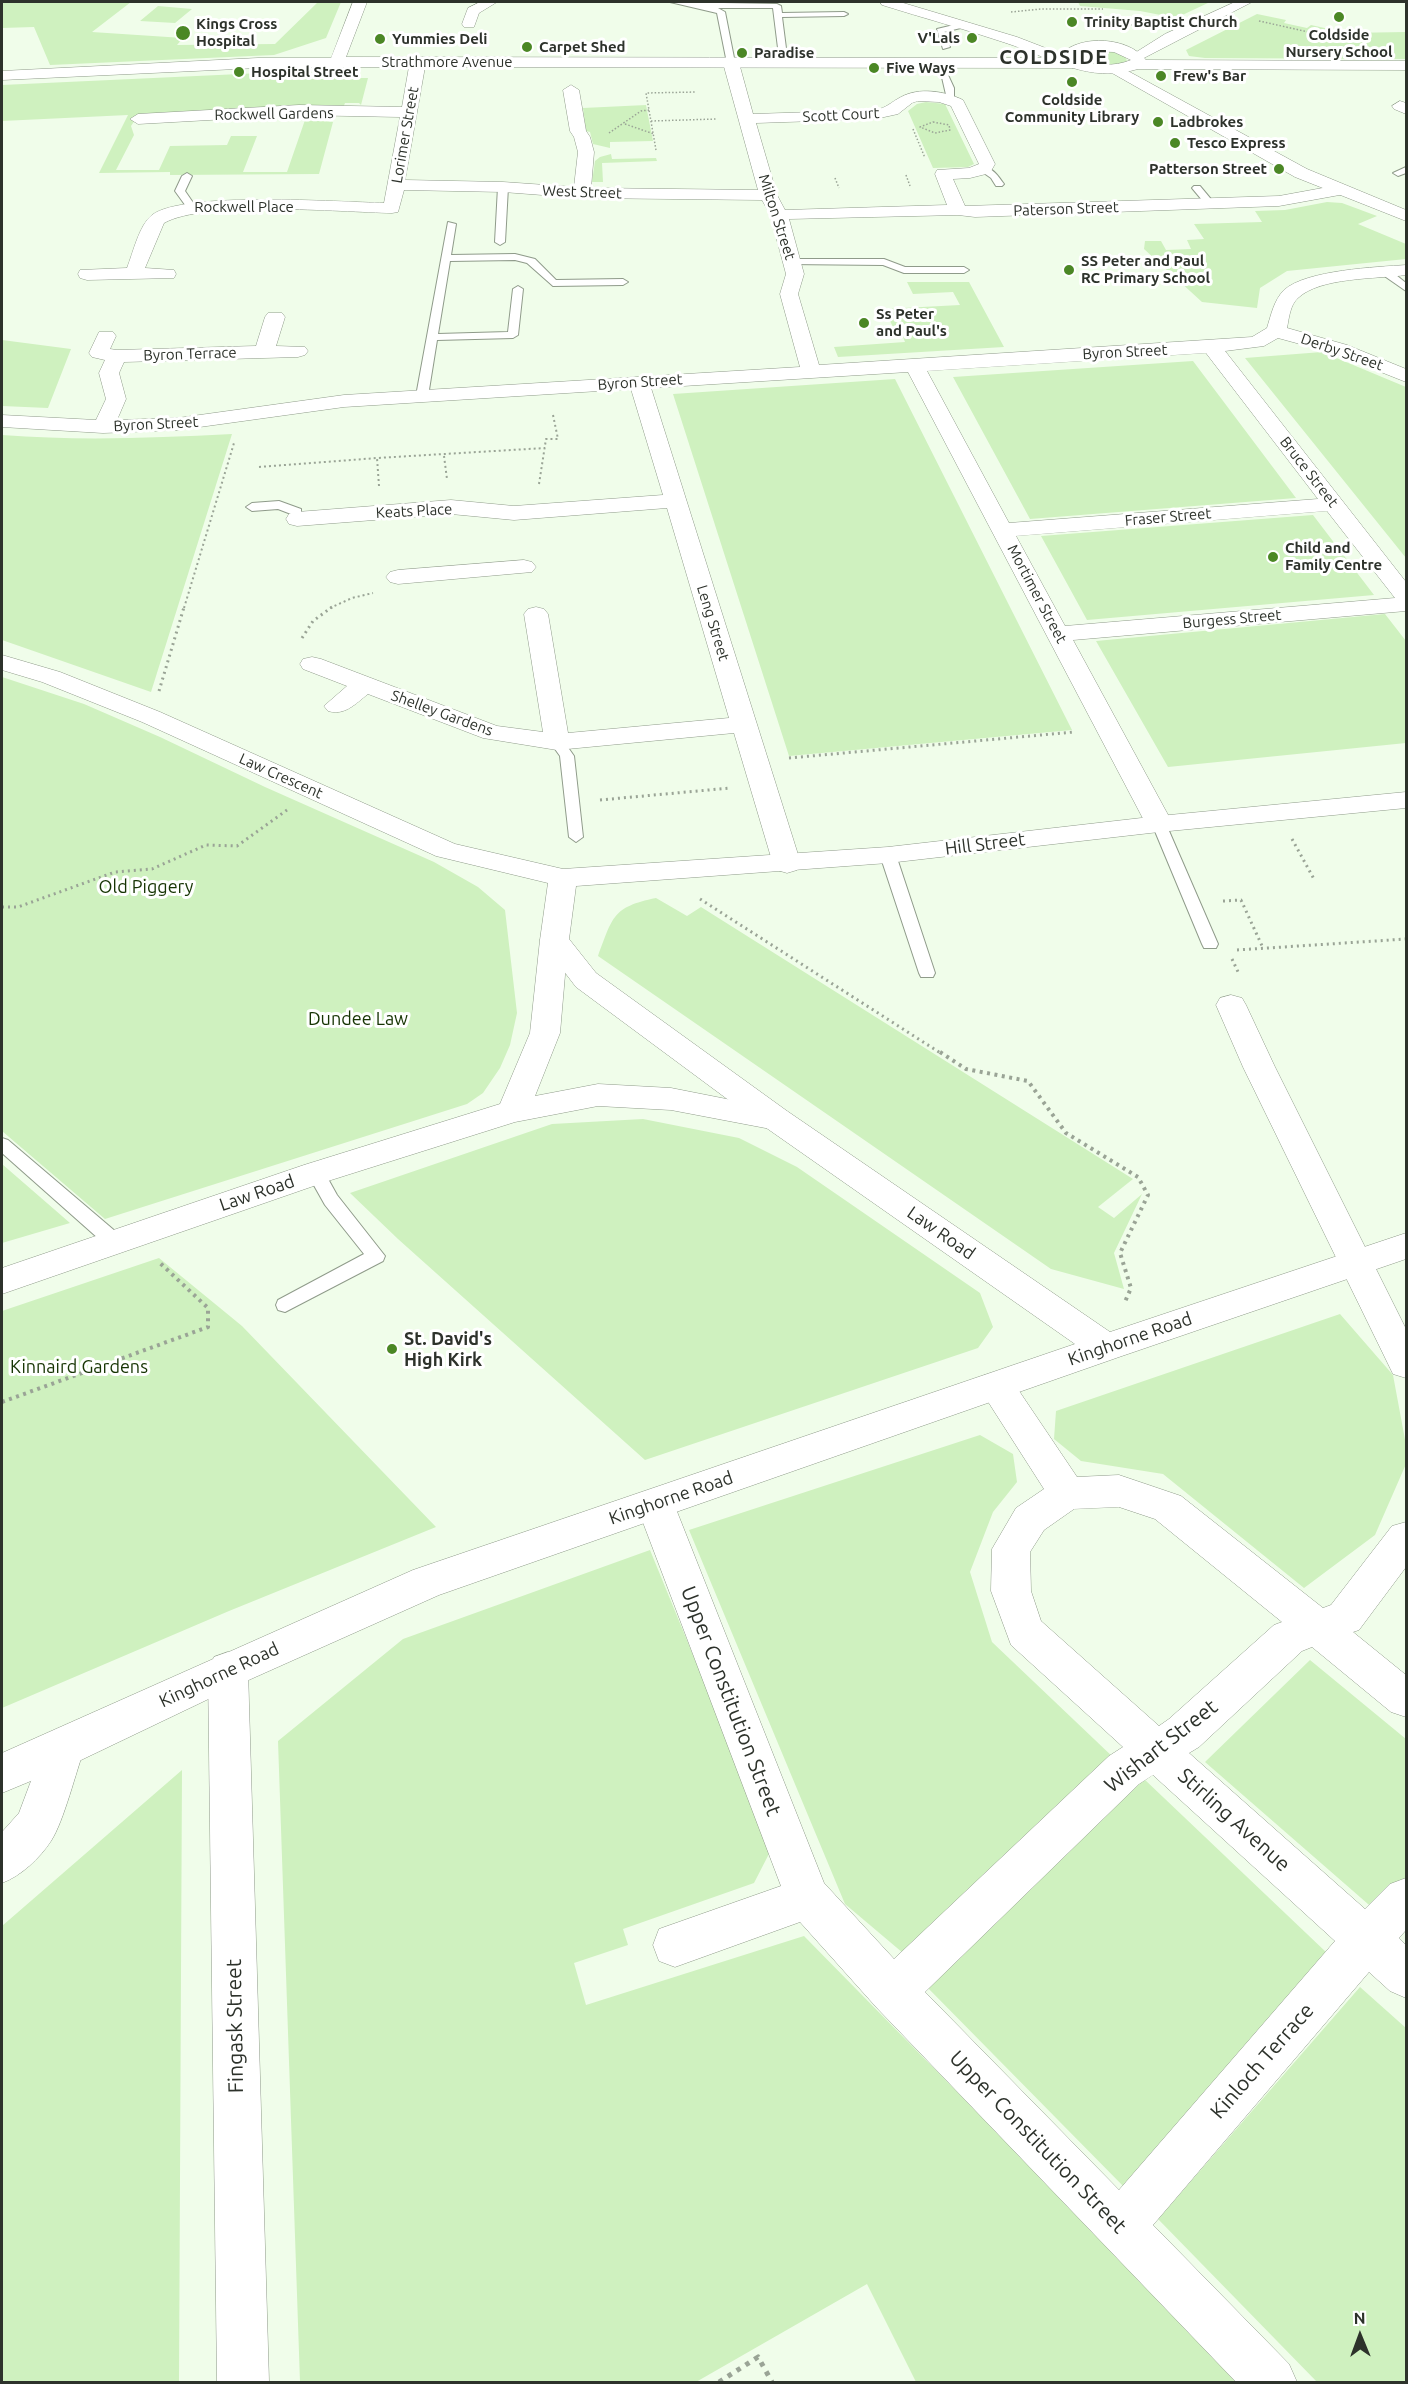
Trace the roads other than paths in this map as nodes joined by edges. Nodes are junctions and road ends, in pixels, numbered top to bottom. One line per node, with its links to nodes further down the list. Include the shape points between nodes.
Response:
1 (360, 2): 20 (street)
2 (490, 2): 10 (street, via 473,11)
3 (674, 2): 6 (lane)
4 (887, 2): 12 (street)
5 (1245, 2): 11 (street)
6 (704, 6): 8 (lane, via 777,6); 22 (lane, via 723,15)
7 (844, 14): 8 (lane)
8 (780, 15): 23 (lane)
9 (1120, 22): 11 (lane)
10 (469, 24)
11 (1198, 24): 13 (street)
12 (962, 25): 14 (street); 15 (lane, via 940,31)
13 (1170, 37): 17 (street); 18 (street)
14 (1012, 40): 16 (street); 21 (street)
15 (946, 47)
16 (1082, 48): 17 (street); 21 (street, via 1069,53)
17 (1114, 48): 18 (street)
18 (1137, 60): 24 (street); 25 (street)
19 (418, 61): 20 (street, Strathmore Avenue); 22 (street, Strathmore Avenue); 30 (street, Lorimer Street)
20 (337, 62): 27 (street, Strathmore Avenue)
21 (1070, 62): 23 (street, Strathmore Avenue); 25 (street, via 1092,69)
22 (731, 63): 23 (street, Strathmore Avenue); 32 (street, Milton Street)
23 (784, 63)
24 (1407, 66)
25 (1117, 70): 39 (street, via 1301,173)
26 (944, 75): 29 (lane)
27 (2, 76)
28 (571, 90): 40 (street, via 586,163)
29 (951, 99): 32 (street, Scott Court, via 919,97 872,115); 33 (street, via 957,103 987,164)
30 (409, 112): 31 (street, Rockwell Gardens, via 299,110); 36 (street, Lorimer Street)
31 (138, 118)
32 (746, 119): 41 (street, Milton Street)
33 (984, 169): 35 (lane); 45 (street, via 943,174)
34 (187, 176): 43 (lane, via 180,191)
35 (999, 184)
36 (396, 185): 37 (street, West Street); 44 (street, Lorimer Street)
37 (503, 188): 40 (street, West Street); 49 (lane)
38 (1197, 188): 42 (lane)
39 (1339, 190): 42 (street, Paterson Street, via 1279,201); 47 (street)
40 (582, 193): 41 (street, West Street)
41 (768, 195): 51 (street, Milton Street, via 778,214)
42 (1210, 204): 45 (street, Paterson Street)
43 (191, 207): 44 (street, Rockwell Place); 56 (street, Rockwell Place, via 170,211 157,219)
44 (392, 208)
45 (958, 210): 46 (street, Paterson Street)
46 (791, 214)
47 (1407, 216)
48 (451, 224): 50 (lane)
49 (500, 242)
50 (445, 258): 58 (lane, via 515,257 531,261 553,283); 64 (lane)
51 (792, 262): 52 (lane, via 884,262 904,270); 70 (street, Milton Street, via 795,274 789,294)
52 (964, 270)
53 (1407, 270): 54 (street)
54 (1387, 273): 59 (lane); 62 (street, via 1334,278 1292,292 1284,303)
55 (87, 274): 56 (street)
56 (134, 274): 57 (street)
57 (167, 274)
58 (623, 282)
59 (1407, 288)
60 (518, 289): 64 (lane, via 513,335)
61 (275, 317): 67 (street)
62 (1276, 331): 65 (street, Byron Street, via 1257,342); 71 (street, Derby Street, via 1341,349)
63 (106, 336): 68 (street, Byron Terrace, via 99,353)
64 (432, 337): 73 (lane)
65 (1211, 347): 69 (street, Byron Street); 77 (street, Bruce Street)
66 (298, 351): 67 (street, Byron Terrace)
67 (264, 352): 68 (street, Byron Terrace)
68 (117, 356): 75 (street, Byron Terrace, via 109,374 116,399)
69 (914, 364): 70 (street, Byron Street); 81 (street, Mortimer Street)
70 (811, 371): 72 (street, Byron Street)
71 (1407, 376)
72 (639, 382): 73 (street, Byron Street); 76 (street, Leng Street)
73 (422, 396): 75 (street, Byron Street, via 344,401 178,424)
74 (2, 421): 75 (street, Byron Street)
75 (103, 427)
76 (676, 501): 83 (street, Keats Place); 93 (street, Leng Street)
77 (1333, 504): 81 (street, Fraser Street); 85 (street, Bruce Street)
78 (252, 507): 80 (lane, via 279,505 297,512)
79 (350, 515): 80 (street, Keats Place); 82 (street, Keats Place); 83 (street, Keats Place, via 452,507)
80 (297, 519)
81 (1003, 530): 88 (street, Mortimer Street)
82 (352, 538)
83 (521, 550): 84 (street, Keats Place)
84 (398, 577)
85 (1407, 597)
86 (1407, 604): 88 (street, Burgess Street)
87 (536, 614): 94 (street)
88 (1058, 634): 96 (street, Mortimer Street)
89 (2, 662): 100 (street, Law Crescent, via 151,717 446,850)
90 (312, 664): 91 (street, Shelley Gardens)
91 (365, 685): 92 (street); 94 (street, Shelley Gardens, via 492,733)
92 (337, 706)
93 (744, 724): 94 (street, Shelley Gardens); 99 (street, Leng Street)
94 (557, 742): 97 (lane, via 567,756)
95 (1407, 800): 96 (street, Hill Street)
96 (1159, 824): 98 (street, Hill Street); 102 (lane)
97 (576, 837)
98 (888, 855): 99 (street, Hill Street); 103 (lane)
99 (787, 864): 100 (street, Hill Street)
100 (563, 878): 101 (street)
101 (554, 940): 105 (street, via 545,1033); 106 (street, Law Road, via 586,980)
102 (1210, 944)
103 (927, 973)
104 (1231, 1005): 111 (street)
105 (513, 1111): 106 (street, Law Road, via 598,1095 671,1099); 108 (street, Law Road)
106 (776, 1119): 114 (street, Law Road)
107 (2, 1144): 109 (lane)
108 (316, 1173): 109 (street, Law Road); 113 (lane, via 331,1200 376,1256)
109 (130, 1237): 112 (street, Law Road)
110 (1407, 1246): 111 (street, Kinghorne Road)
111 (1356, 1263): 114 (street, Kinghorne Road); 115 (street)
112 (2, 1281)
113 (285, 1305)
114 (1106, 1347): 116 (street, Kinghorne Road)
115 (1407, 1365)
116 (996, 1386): 117 (street); 118 (street, Kinghorne Road)
117 (1067, 1493): 120 (street, via 1119,1491 1168,1507); 124 (street, Stirling Avenue, via 1030,1519 1011,1549 1011,1591 1025,1632)
118 (655, 1504): 121 (street, Kinghorne Road, via 427,1582); 127 (street, Upper Constitution Street)
119 (1407, 1538): 120 (street, Wishart Street, via 1346,1618)
120 (1319, 1628): 122 (street); 124 (street, Wishart Street, via 1288,1638 1184,1733)
121 (228, 1670): 123 (street, Kinghorne Road); 134 (street, Fingask Street)
122 (1407, 1699)
123 (64, 1747): 125 (street, Kinghorne Road); 126 (street, via 36,1826)
124 (1158, 1751): 129 (street, Stirling Avenue); 132 (street, Wishart Street, via 1124,1770)
125 (2, 1773)
126 (2, 1862)
127 (808, 1898): 130 (street); 132 (street, Upper Constitution Street)
128 (1407, 1899): 129 (street, Kinloch Terrace)
129 (1367, 1940): 131 (street, Stirling Avenue); 133 (street, Kinloch Terrace)
130 (675, 1945)
131 (1407, 1975)
132 (893, 1992): 133 (street, Upper Constitution Street)
133 (1120, 2226): 135 (street, Upper Constitution Street)
134 (243, 2382)
135 (1270, 2382)

